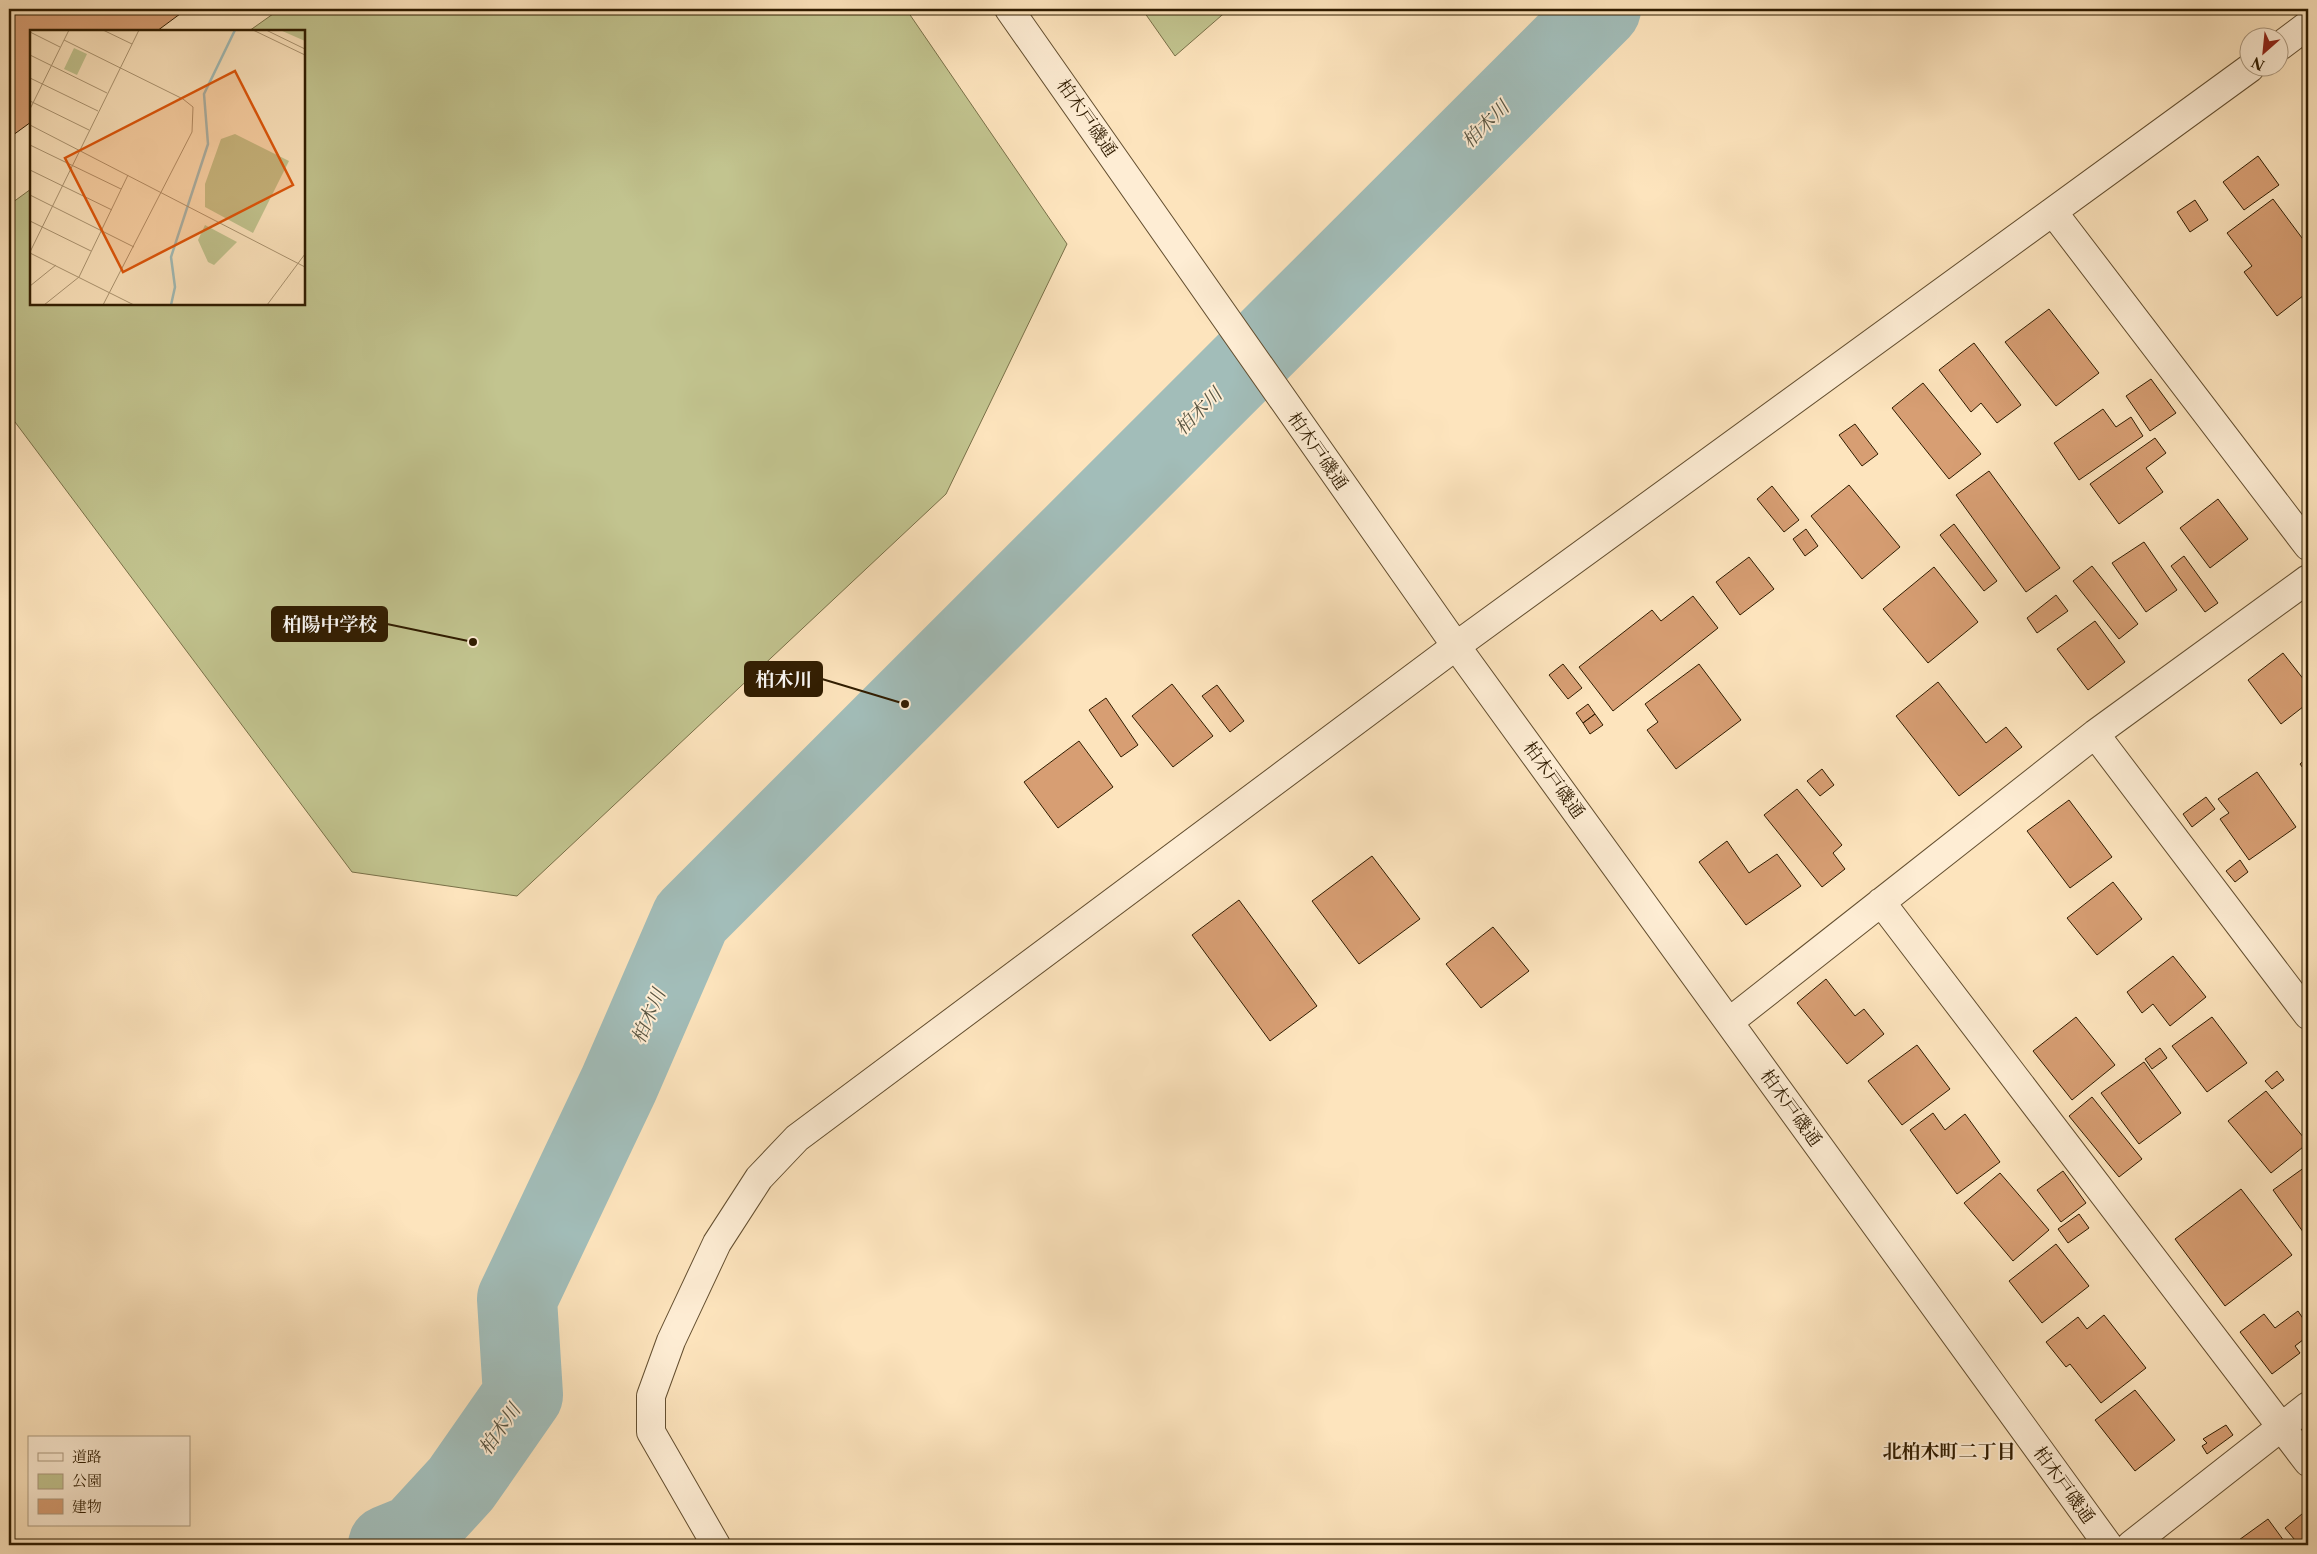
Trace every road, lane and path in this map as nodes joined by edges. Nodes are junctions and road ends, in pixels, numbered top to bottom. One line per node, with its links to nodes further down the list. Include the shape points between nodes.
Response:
1 (1009, 9): 8 (street, 柏木戸磯通)
2 (2308, 25): 3 (street)
3 (2290, 38)
4 (2240, 75): 5 (street)
5 (2053, 212): 6 (street); 8 (street)
6 (2308, 546)
7 (2308, 579): 9 (street)
8 (1456, 646): 12 (street, 柏木戸磯通); 16 (street, via 797,1138 759,1178 717,1243 671,1341 651,1396 651,1432)
9 (2095, 734): 10 (street); 11 (street)
10 (1882, 902): 12 (street); 14 (street)
11 (2308, 1015)
12 (1729, 1022): 17 (street, 柏木戸磯通)
13 (2308, 1406): 14 (street)
14 (2281, 1426): 15 (street); 18 (street)
15 (2308, 1462)
16 (716, 1545)
17 (2108, 1545)
18 (2131, 1545)

